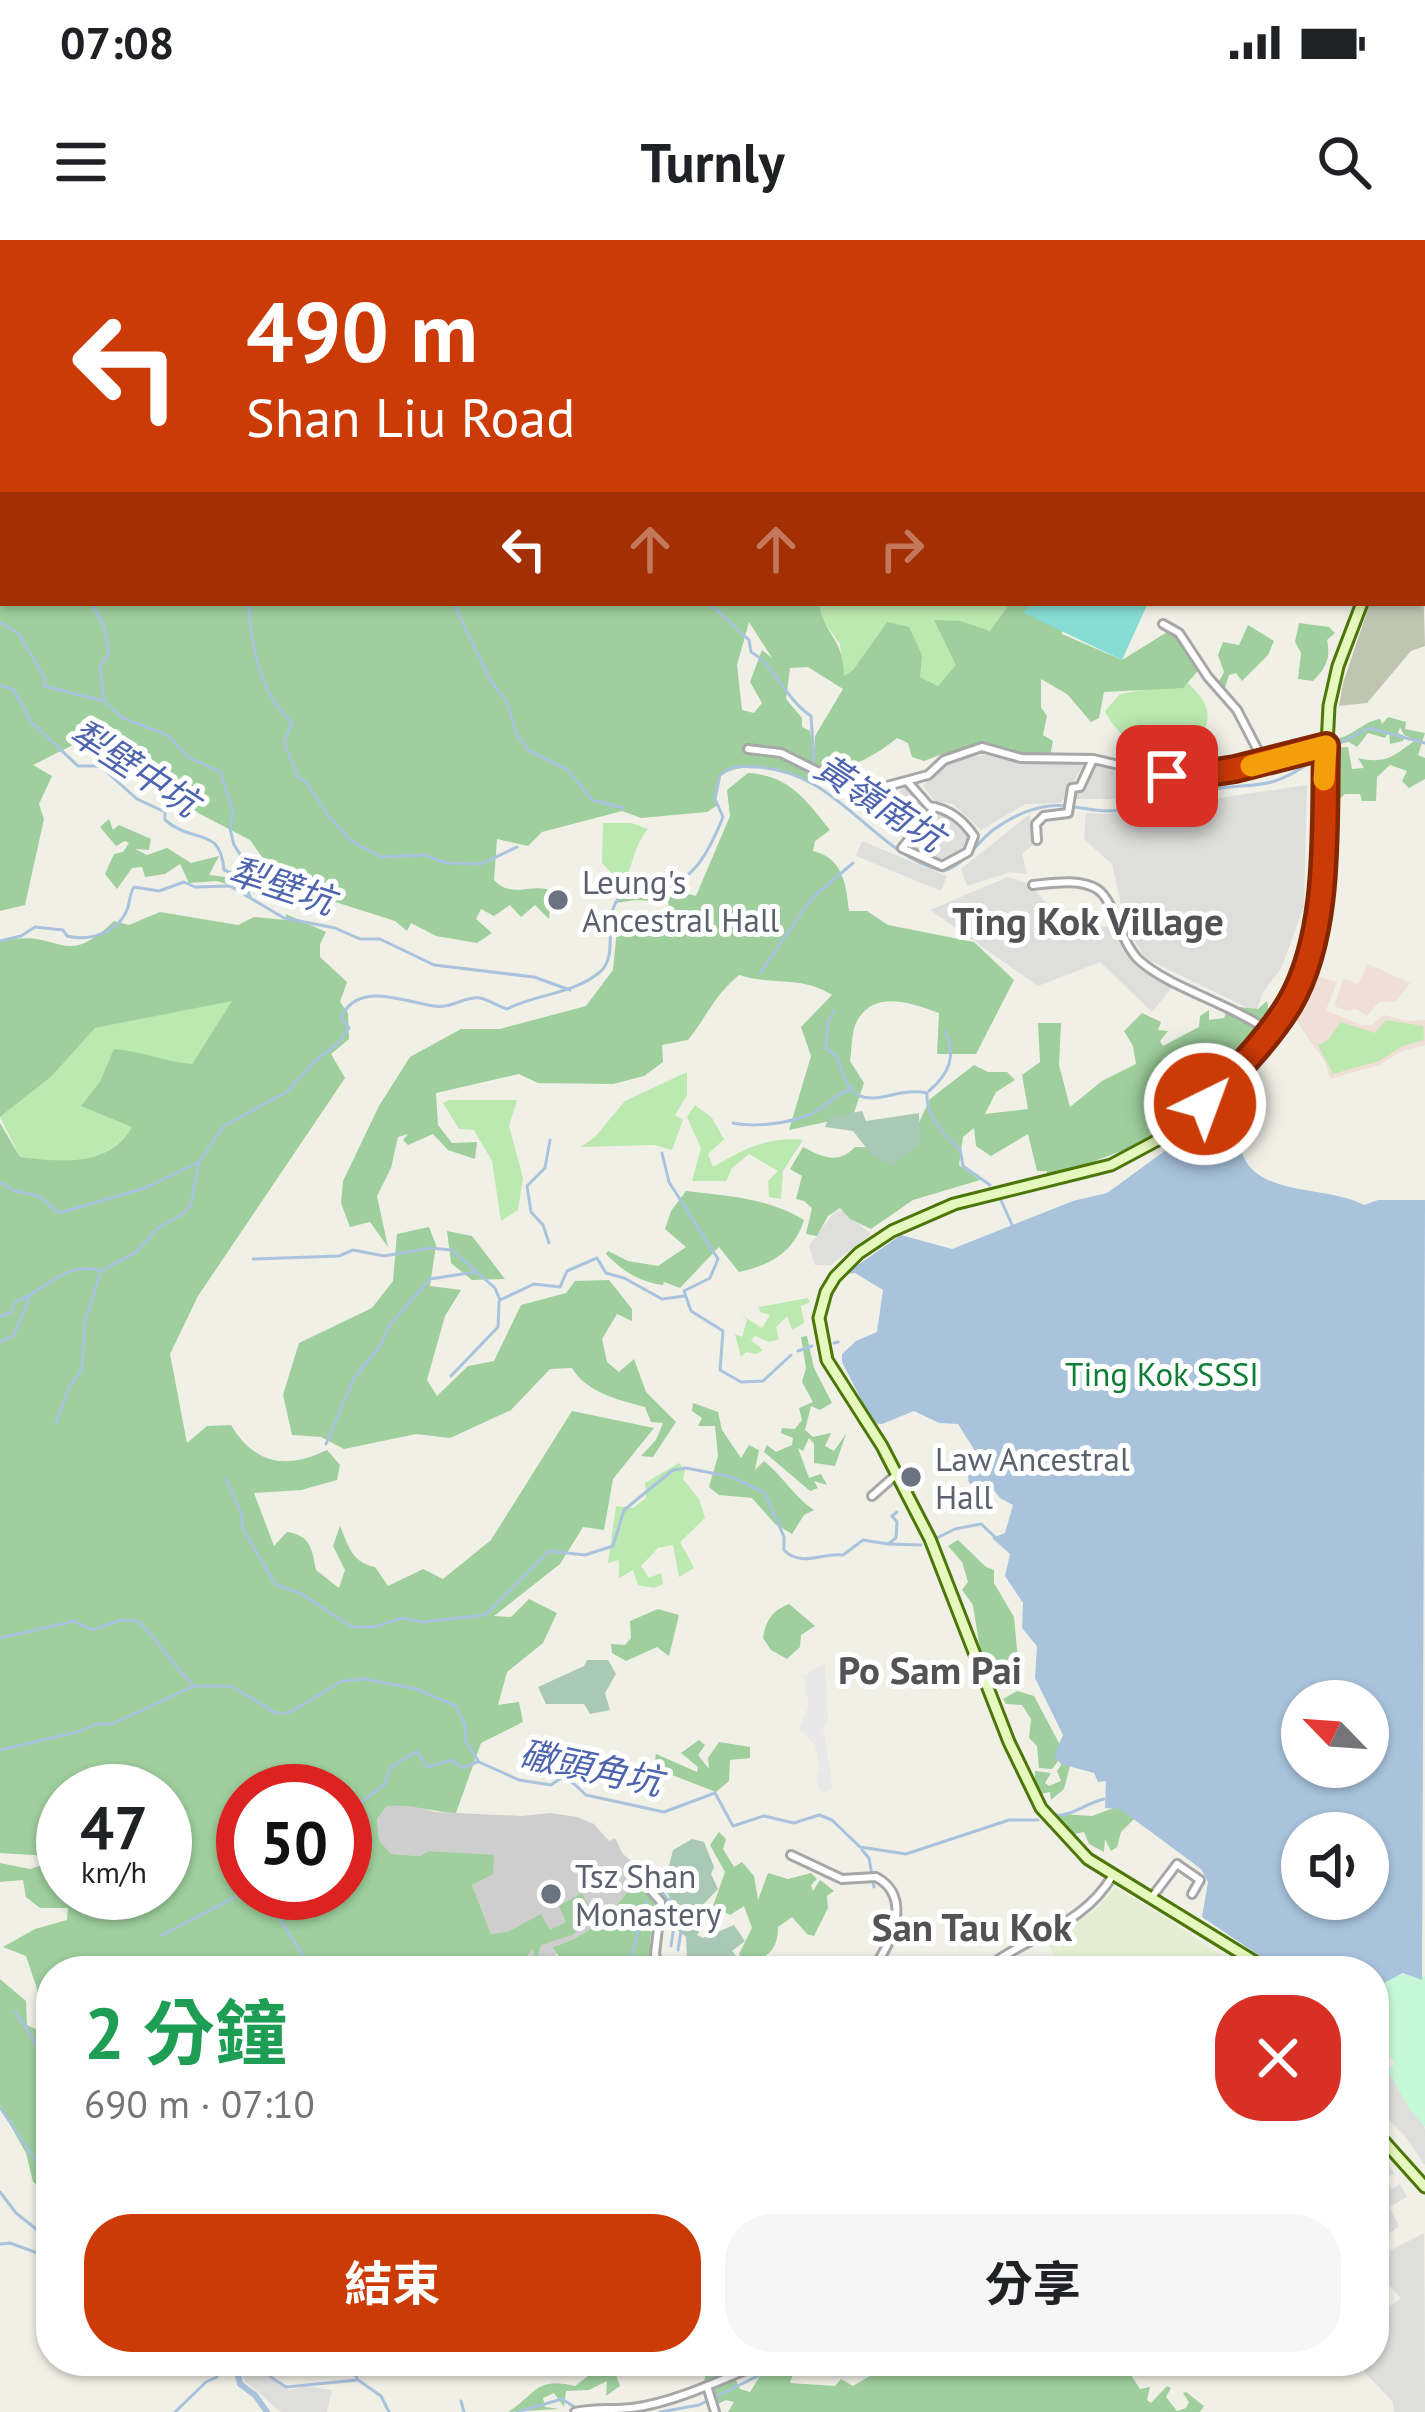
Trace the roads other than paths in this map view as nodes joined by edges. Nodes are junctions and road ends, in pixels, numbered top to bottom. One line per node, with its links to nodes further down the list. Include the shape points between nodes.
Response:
1 (1361, 606): 3 (main road, via 1332,691)
2 (1163, 624): 6 (street, via 1179,633 1237,710)
3 (1326, 746): 6 (street); 11 (main road, via 1318,923 1299,986)
4 (748, 749): 7 (street, via 781,753 861,794)
5 (1093, 759): 6 (street, via 1176,778); 7 (street, via 1022,758 982,747); 9 (street, via 1080,788 1072,788 1068,813 1044,816)
6 (1264, 762)
7 (908, 781): 8 (street)
8 (935, 807): 8 (street, via 902,848 942,866 968,852 974,836 949,809)
9 (1036, 840)
10 (1033, 884): 11 (street, via 1095,888 1139,960)
11 (1269, 1031): 12 (main road, via 1205,1104 1140,1151 936,1210 874,1243 836,1276 821,1305 822,1347)
12 (903, 1473): 13 (street); 15 (main road, via 1034,1796 1065,1839)
13 (872, 1496)
14 (791, 1855): 20 (street, via 842,1879 887,1883 897,1902)
15 (1113, 1875): 18 (main road); 21 (street, via 1085,1912)
16 (640, 1878): 19 (street, via 662,1907)
17 (1192, 1894): 18 (street, via 1200,1880 1177,1864)
18 (1152, 1897): 22 (main road)
19 (656, 1956)
20 (879, 1956)
21 (1004, 1956)
22 (1246, 1956)
23 (1389, 2147): 24 (main road)
24 (1425, 2187)
25 (731, 2376): 26 (street)
26 (707, 2386): 27 (street, via 635,2408); 28 (street)
27 (574, 2412)
28 (715, 2412)

